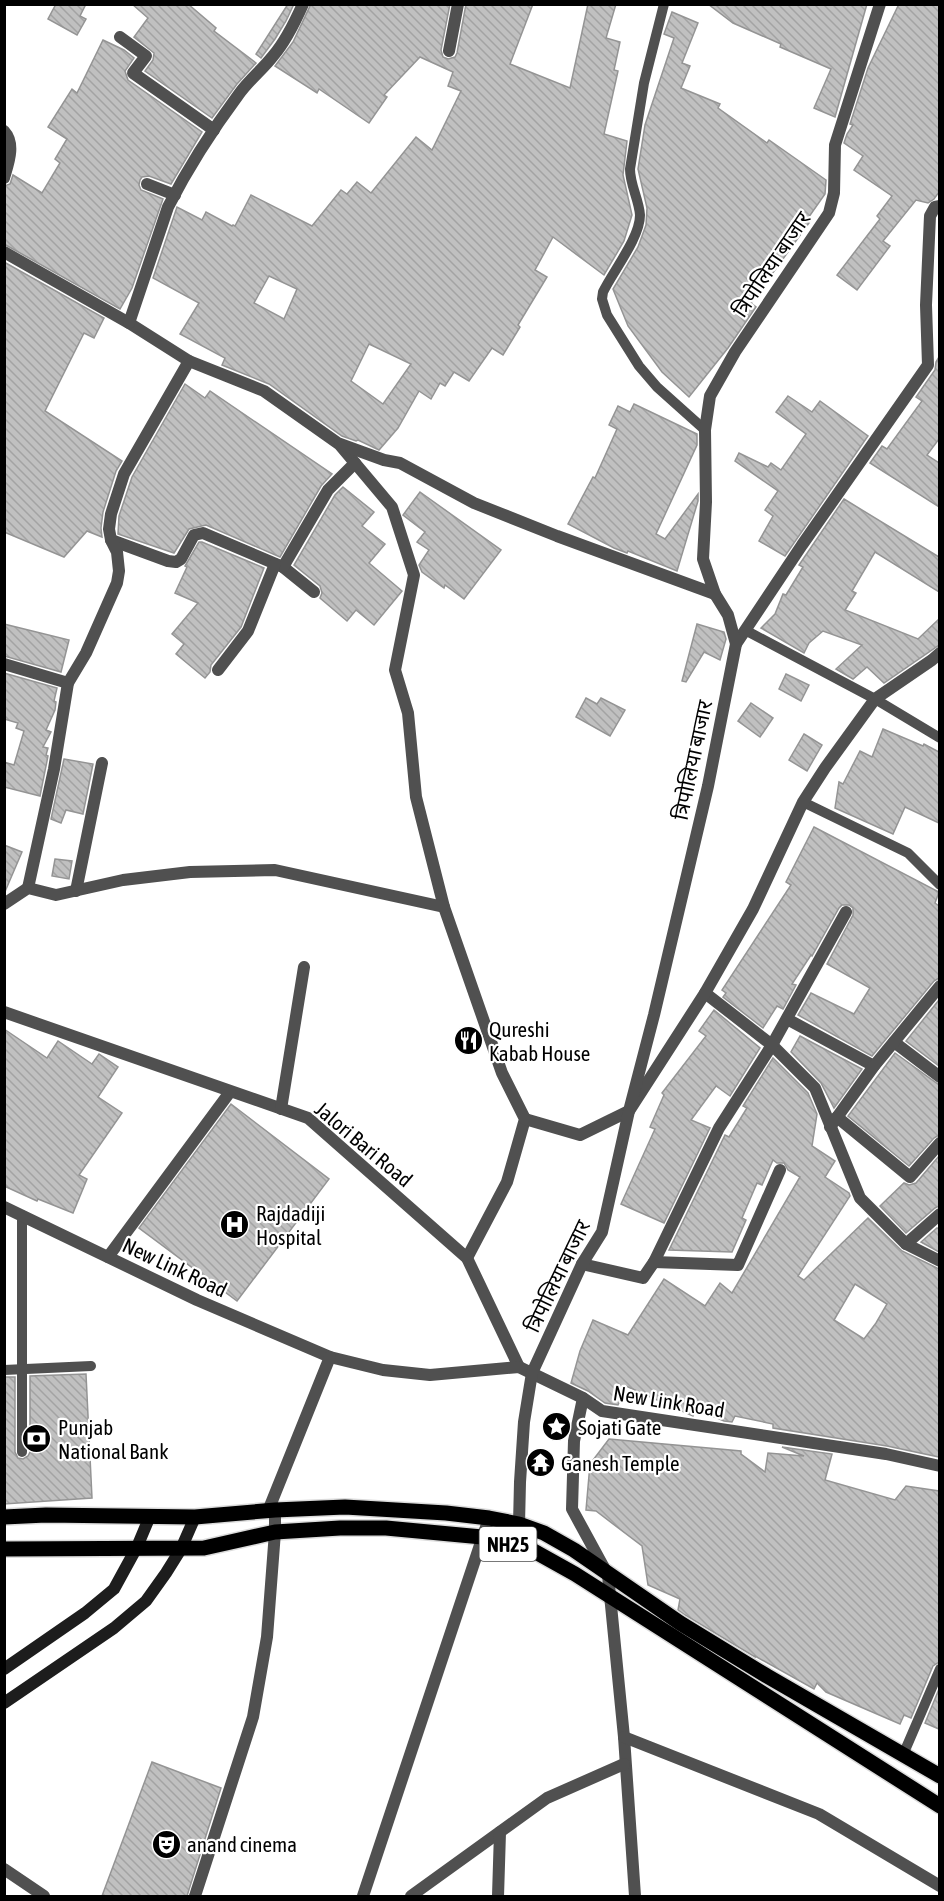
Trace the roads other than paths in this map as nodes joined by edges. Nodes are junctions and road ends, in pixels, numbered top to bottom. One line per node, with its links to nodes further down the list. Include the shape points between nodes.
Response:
1 (303, 4): 7 (street, via 275,54)
2 (458, 4): 6 (street)
3 (664, 4): 16 (lane, via 644,83 630,169 640,218 602,299 639,366)
4 (880, 4): 16 (street, त्रिपोलिया बाजार, via 835,145 834,193 829,213 735,352 710,396)
5 (120, 37): 7 (street, via 146,56 134,73)
6 (449, 51)
7 (213, 130): 11 (street)
8 (4, 131): 9 (street, via 9,135 11,149)
9 (4, 178)
10 (147, 184): 11 (street)
11 (175, 195): 14 (street)
12 (939, 206): 23 (street, via 930,216 928,365)
13 (4, 252): 14 (street)
14 (129, 323): 15 (street)
15 (189, 361): 17 (street, via 264,391); 19 (street, via 124,474 111,514)
16 (705, 430): 22 (street, त्रिपोलिया बाजार, via 703,559)
17 (339, 444): 18 (street); 22 (street, via 400,463 484,507)
18 (355, 463): 20 (street, via 328,490); 37 (street, via 392,507 414,575 395,670 408,713 416,797)
19 (111, 540): 20 (street, via 176,562 194,536 203,533); 28 (street, via 117,552 117,583)
20 (279, 566): 21 (street); 27 (street, via 248,631)
21 (314, 592)
22 (715, 594): 24 (street, त्रिपोलिया बाजार, via 728,615)
23 (745, 630): 24 (street); 29 (lane)
24 (736, 644): 50 (street, त्रिपोलिया बाजार, via 705,797)
25 (939, 653): 29 (street)
26 (4, 664): 28 (street)
27 (218, 670)
28 (68, 683): 34 (street)
29 (875, 699): 30 (lane); 32 (street)
30 (939, 738)
31 (102, 763): 35 (street)
32 (803, 802): 33 (lane, via 908,853); 41 (street, via 753,909)
33 (939, 885)
34 (28, 888): 35 (street, via 56,895); 36 (street)
35 (76, 891): 37 (street, via 123,880 190,872 275,870)
36 (4, 904)
37 (444, 907): 51 (street, via 502,1073)
38 (846, 912): 43 (street)
39 (304, 967): 49 (street)
40 (939, 986): 44 (street)
41 (705, 993): 45 (street); 50 (street)
42 (4, 1012): 48 (street, Jalori Bari Road)
43 (787, 1019): 45 (street); 46 (street)
44 (894, 1042): 46 (street); 47 (street)
45 (772, 1045): 52 (street, via 814,1088); 62 (street, via 719,1128)
46 (874, 1066): 52 (street)
47 (939, 1077)
48 (230, 1092): 49 (street, Jalori Bari Road); 59 (street)
49 (281, 1109): 60 (street, Jalori Bari Road, via 308,1118)
50 (629, 1111): 51 (street, via 580,1135); 63 (street, त्रिपोलिया बाजार, via 602,1232)
51 (525, 1119): 60 (street, via 507,1182)
52 (833, 1122): 53 (street, via 910,1177); 58 (street, via 860,1198)
53 (939, 1143)
54 (780, 1170): 62 (street, via 738,1265)
55 (4, 1207): 57 (street, New Link Road)
56 (939, 1214): 58 (street)
57 (22, 1215): 59 (street, New Link Road); 67 (lane)
58 (906, 1244): 61 (street)
59 (108, 1257): 64 (street, New Link Road)
60 (467, 1258): 66 (street, Jalori Bari Road)
61 (939, 1261)
62 (654, 1262): 63 (street, via 643,1278)
63 (582, 1264): 69 (street, त्रिपोलिया बाजार)
64 (330, 1358): 66 (street, New Link Road, via 430,1375); 73 (street)
65 (91, 1366): 67 (lane)
66 (519, 1367): 69 (street, New Link Road)
67 (22, 1369): 68 (lane); 71 (lane)
68 (4, 1370)
69 (532, 1373): 70 (street, New Link Road); 78 (street, त्रिपोलिया बाजार, via 524,1422)
70 (583, 1398): 72 (street, New Link Road, via 602,1411 886,1454); 85 (street, via 574,1441 572,1509)
71 (22, 1452)
72 (939, 1466)
73 (271, 1510): 76 (main road, NH25); 77 (main road, NH25, via 345,1507); 79 (street)
74 (150, 1516): 75 (main road, NH25); 76 (main road, NH25); 82 (street)
75 (4, 1517)
76 (195, 1517): 84 (street)
77 (489, 1518): 78 (main road, NH25); 80 (street)
78 (519, 1524): 81 (street, त्रिपोलिया बाजार); 85 (main road, NH25, via 544,1533)
79 (275, 1532): 80 (main road, NH25, via 386,1528); 84 (main road, NH25); 99 (street, via 267,1637 253,1717)
80 (482, 1537): 81 (main road, NH25); 100 (street)
81 (513, 1545): 86 (main road, NH25, via 532,1550)
82 (137, 1547): 83 (main road, NH25); 84 (main road, NH25); 87 (street, via 114,1589)
83 (4, 1549)
84 (182, 1549): 89 (street, via 146,1601 114,1628)
85 (608, 1575): 86 (street); 91 (main road, NH25, via 680,1623)
86 (611, 1599): 90 (street); 94 (main road, NH25)
87 (4, 1669)
88 (939, 1669): 91 (lane)
89 (4, 1703)
90 (624, 1737): 92 (street); 97 (street, via 819,1814)
91 (903, 1755): 93 (main road, NH25)
92 (624, 1764): 95 (street, via 547,1798); 103 (street)
93 (939, 1776)
94 (939, 1806)
95 (500, 1832): 101 (street); 102 (street)
96 (4, 1869): 98 (street)
97 (939, 1886)
98 (44, 1896)
99 (195, 1896)
100 (363, 1896)
101 (411, 1896)
102 (498, 1896)
103 (635, 1896)

